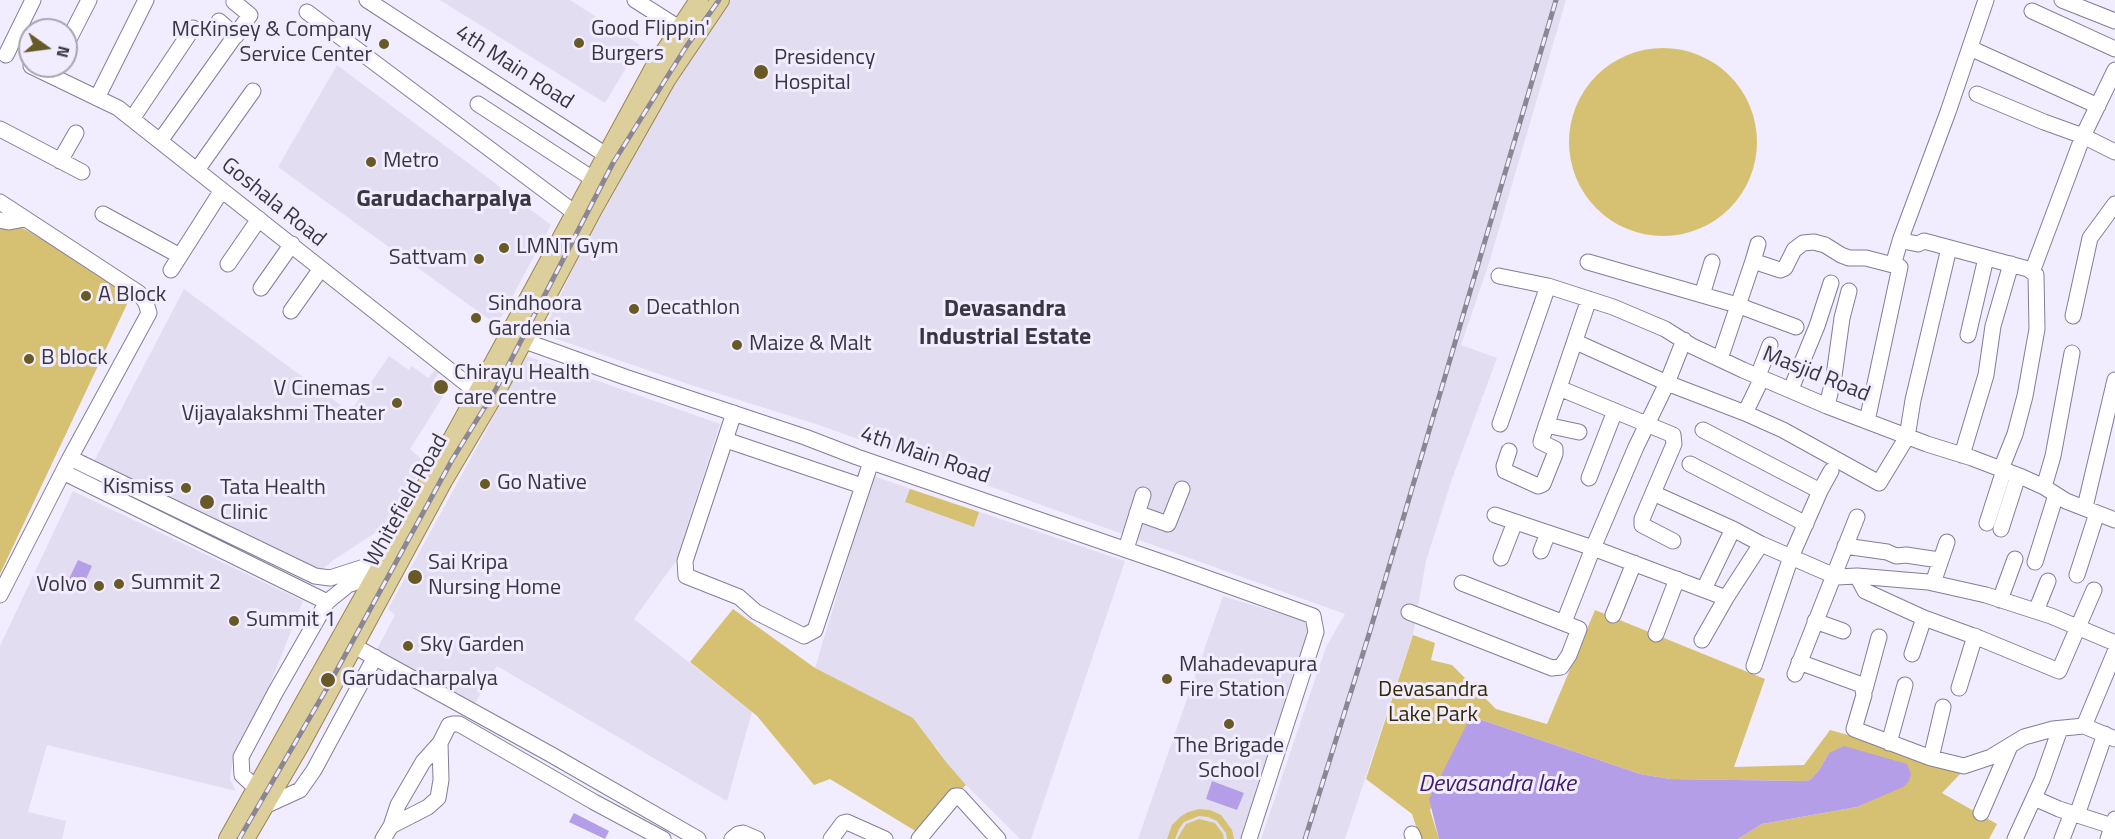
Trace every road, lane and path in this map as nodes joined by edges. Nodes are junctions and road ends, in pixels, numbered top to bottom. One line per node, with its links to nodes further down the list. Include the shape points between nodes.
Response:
1 (33, 0): 21 (street)
2 (89, 0): 15 (street)
3 (146, 0): 27 (street)
4 (235, 0): 18 (street, via 250,15)
5 (367, 0): 36 (street, 4th Main Road)
6 (635, 0): 17 (street)
7 (699, 0): 17 (main road, Whitefield Road)
8 (720, 0): 76 (main road, Whitefield Road, via 666,80)
9 (1986, 0): 19 (street)
10 (2062, 0): 14 (street)
11 (2032, 11): 20 (street)
12 (307, 12): 44 (street)
13 (219, 21): 18 (street)
14 (2115, 21)
15 (78, 22)
16 (193, 28): 30 (street)
17 (679, 28): 36 (main road, Whitefield Road)
18 (236, 36): 34 (street)
19 (1970, 48): 29 (street); 49 (street)
20 (2115, 49)
21 (3, 53): 22 (street, Goshala Road)
22 (18, 60)
23 (2115, 70): 29 (street)
24 (65, 78): 27 (street, Goshala Road)
25 (253, 91): 38 (street)
26 (1977, 94): 33 (street)
27 (97, 98): 30 (street, Goshala Road)
28 (478, 104): 40 (street)
29 (2098, 106): 33 (street)
30 (132, 119): 34 (street, Goshala Road)
31 (0, 129): 37 (street)
32 (76, 133): 37 (street)
33 (2083, 136): 35 (street); 63 (street)
34 (160, 141): 38 (street, Goshala Road)
35 (2113, 146)
36 (606, 155): 40 (main road, Whitefield Road)
37 (60, 161): 39 (street)
38 (197, 170): 41 (street, Goshala Road)
39 (82, 172)
40 (593, 178): 44 (main road, Whitefield Road)
41 (222, 190): 47 (street, Goshala Road); 53 (street)
42 (0, 202): 46 (street)
43 (2115, 204): 73 (street, via 2090,238)
44 (575, 213): 87 (main road, Whitefield Road)
45 (103, 214): 53 (street)
46 (25, 219): 48 (street); 104 (street, via 139,293 150,314)
47 (259, 219): 50 (street, Goshala Road); 58 (street)
48 (0, 220)
49 (1901, 238): 52 (street); 60 (street)
50 (292, 244): 62 (street, Goshala Road); 67 (street)
51 (1758, 244): 55 (street)
52 (1949, 248): 54 (street); 98 (street)
53 (180, 256): 61 (street)
54 (1986, 258): 59 (street); 75 (street)
55 (1753, 261): 60 (street, via 1780,270 1794,250 1803,243 1814,242 1849,258); 71 (street)
56 (1588, 262): 69 (street)
57 (1712, 262): 69 (street)
58 (228, 264)
59 (2011, 264): 63 (street); 101 (street, via 1993,326 1986,375)
60 (1893, 265): 92 (street, via 1900,267)
61 (171, 270)
62 (320, 270): 72 (street); 87 (street, Goshala Road)
63 (2032, 272): 106 (street, via 2036,275 2037,329)
64 (1499, 276): 66 (street, Masjid Road)
65 (1831, 283): 86 (street)
66 (1548, 286): 70 (street, Masjid Road); 93 (street)
67 (261, 288)
68 (1849, 291): 88 (street)
69 (1702, 295): 71 (street)
70 (1589, 299): 77 (street, Masjid Road); 78 (street)
71 (1737, 305): 74 (street); 81 (street)
72 (291, 311)
73 (2073, 316)
74 (1796, 327)
75 (1968, 335)
76 (522, 339): 90 (street, 4th Main Road); 165 (main road, Whitefield Road, via 491,402 443,481)
77 (1684, 340): 81 (street, Masjid Road); 84 (street)
78 (1576, 342): 84 (street); 85 (street)
79 (1770, 345): 82 (street)
80 (2072, 353): 111 (street)
81 (1720, 359): 82 (street, Masjid Road)
82 (1760, 377): 86 (street, Masjid Road); 91 (street)
83 (2115, 380): 114 (street)
84 (1667, 383): 91 (street); 95 (street)
85 (1559, 388): 89 (street); 94 (street)
86 (1791, 389): 88 (street, Masjid Road)
87 (477, 392): 138 (main road, Whitefield Road)
88 (1827, 406): 92 (street, Masjid Road)
89 (1615, 411): 95 (street); 107 (street)
90 (734, 413): 99 (street); 102 (street, 4th Main Road)
91 (1745, 413): 98 (street, via 1879,483)
92 (1866, 421): 98 (street, Masjid Road)
93 (1500, 424)
94 (1546, 424): 97 (street); 100 (street, via 1541,442 1555,449 1555,454 1543,484 1538,486 1504,471)
95 (1647, 424): 112 (street, via 1675,440); 129 (street)
96 (1703, 429): 110 (street)
97 (1579, 432)
98 (1907, 437): 101 (street, Masjid Road)
99 (726, 440): 108 (street); 108 (street, via 685,561 686,576 739,597 756,612 804,636 815,630)
100 (1509, 451)
101 (1962, 455): 106 (street, Masjid Road)
102 (870, 462): 108 (street); 130 (street, 4th Main Road)
103 (1690, 464): 121 (street)
104 (66, 465): 119 (street, via 89,484); 119 (street, via 94,469); 148 (street)
105 (1831, 471): 110 (street)
106 (2008, 472): 111 (street, Masjid Road); 122 (street)
107 (1589, 478)
108 (862, 486)
109 (1182, 489): 115 (street, via 1168,524)
110 (1820, 491): 121 (street)
111 (2050, 491): 114 (street, Masjid Road); 136 (street)
112 (1653, 493): 123 (street); 125 (street, via 1642,525)
113 (1143, 495): 115 (street)
114 (2091, 510): 118 (street, Masjid Road); 140 (street)
115 (1137, 513): 130 (street)
116 (1494, 515): 120 (street)
117 (1857, 517): 128 (street)
118 (2115, 520)
119 (180, 521): 138 (street, via 323,578); 151 (street)
120 (1515, 522): 124 (street); 133 (street)
121 (1806, 524): 132 (street)
122 (1994, 526)
123 (1733, 529): 127 (street); 146 (street)
124 (1548, 533): 129 (street); 131 (street)
125 (1673, 541)
126 (1947, 542): 135 (street)
127 (1761, 544): 132 (street); 149 (street)
128 (1845, 546): 135 (street); 139 (street)
129 (1593, 548): 137 (street); 157 (street)
130 (1126, 549): 199 (street, 4th Main Road, via 1313,616 1316,632)
131 (1541, 552)
132 (1791, 557): 139 (street); 169 (street)
133 (1501, 558)
134 (2015, 559): 150 (street)
135 (1940, 560): 145 (street)
136 (2036, 562)
137 (1634, 564): 142 (street); 154 (street)
138 (379, 569): 151 (street, via 348,585); 181 (main road, Whitefield Road)
139 (1833, 575): 141 (street); 156 (street)
140 (2077, 575)
141 (1857, 576): 145 (street); 155 (street, via 1865,591)
142 (1677, 579): 146 (street); 160 (street)
143 (2048, 581): 153 (street)
144 (1462, 583): 157 (street)
145 (1933, 583): 150 (street)
146 (1704, 589): 149 (street)
147 (2094, 590): 158 (street)
148 (0, 595)
149 (1726, 598): 163 (street)
150 (2000, 600): 153 (street)
151 (327, 602): 181 (street, via 241,757 242,775)
152 (1409, 612): 157 (street, via 1552,668 1561,667 1579,629)
153 (2036, 612): 158 (street)
154 (1613, 615)
155 (1924, 618): 161 (street); 167 (street)
156 (1815, 621): 159 (street); 172 (street, via 1797,668)
157 (1564, 622)
158 (2078, 628): 161 (street, via 2059,671); 164 (street)
159 (1843, 631)
160 (1656, 634)
161 (1976, 636): 171 (street)
162 (1879, 637): 172 (street)
163 (1702, 640)
164 (2115, 643)
165 (354, 646): 168 (street); 183 (main road, Whitefield Road)
166 (2115, 652): 174 (street)
167 (1912, 654)
168 (375, 657): 183 (street, via 300,790); 193 (street)
169 (1754, 666)
170 (1905, 685): 177 (street)
171 (1959, 688)
172 (1864, 689): 177 (street, via 1854,729)
173 (1943, 707): 180 (street)
174 (2084, 726): 175 (street); 176 (street)
175 (2060, 729): 179 (street, via 2024,737); 182 (street)
176 (2110, 737): 185 (street)
177 (1889, 742): 180 (street)
178 (440, 743): 186 (street, via 423,762 398,805); 186 (street, via 438,798); 192 (street, via 449,725 459,724)
179 (2010, 746): 180 (street, via 1964,766); 184 (street)
180 (1931, 758)
181 (256, 788): 190 (main road, Whitefield Road)
182 (2034, 798): 185 (street); 200 (street)
183 (265, 806): 189 (main road, Whitefield Road)
184 (1981, 813)
185 (2074, 814): 187 (street); 201 (street)
186 (391, 826): 191 (street)
187 (2113, 828)
188 (989, 835): 198 (street, via 962,798 955,796)
189 (249, 838)
190 (228, 839)
191 (383, 839)
192 (663, 839)
193 (698, 839)
194 (732, 839): 195 (street, via 743,833)
195 (757, 839)
196 (831, 839): 197 (street, via 847,822)
197 (885, 839)
198 (919, 839)
199 (1250, 839)
200 (2015, 839)
201 (2062, 839)

